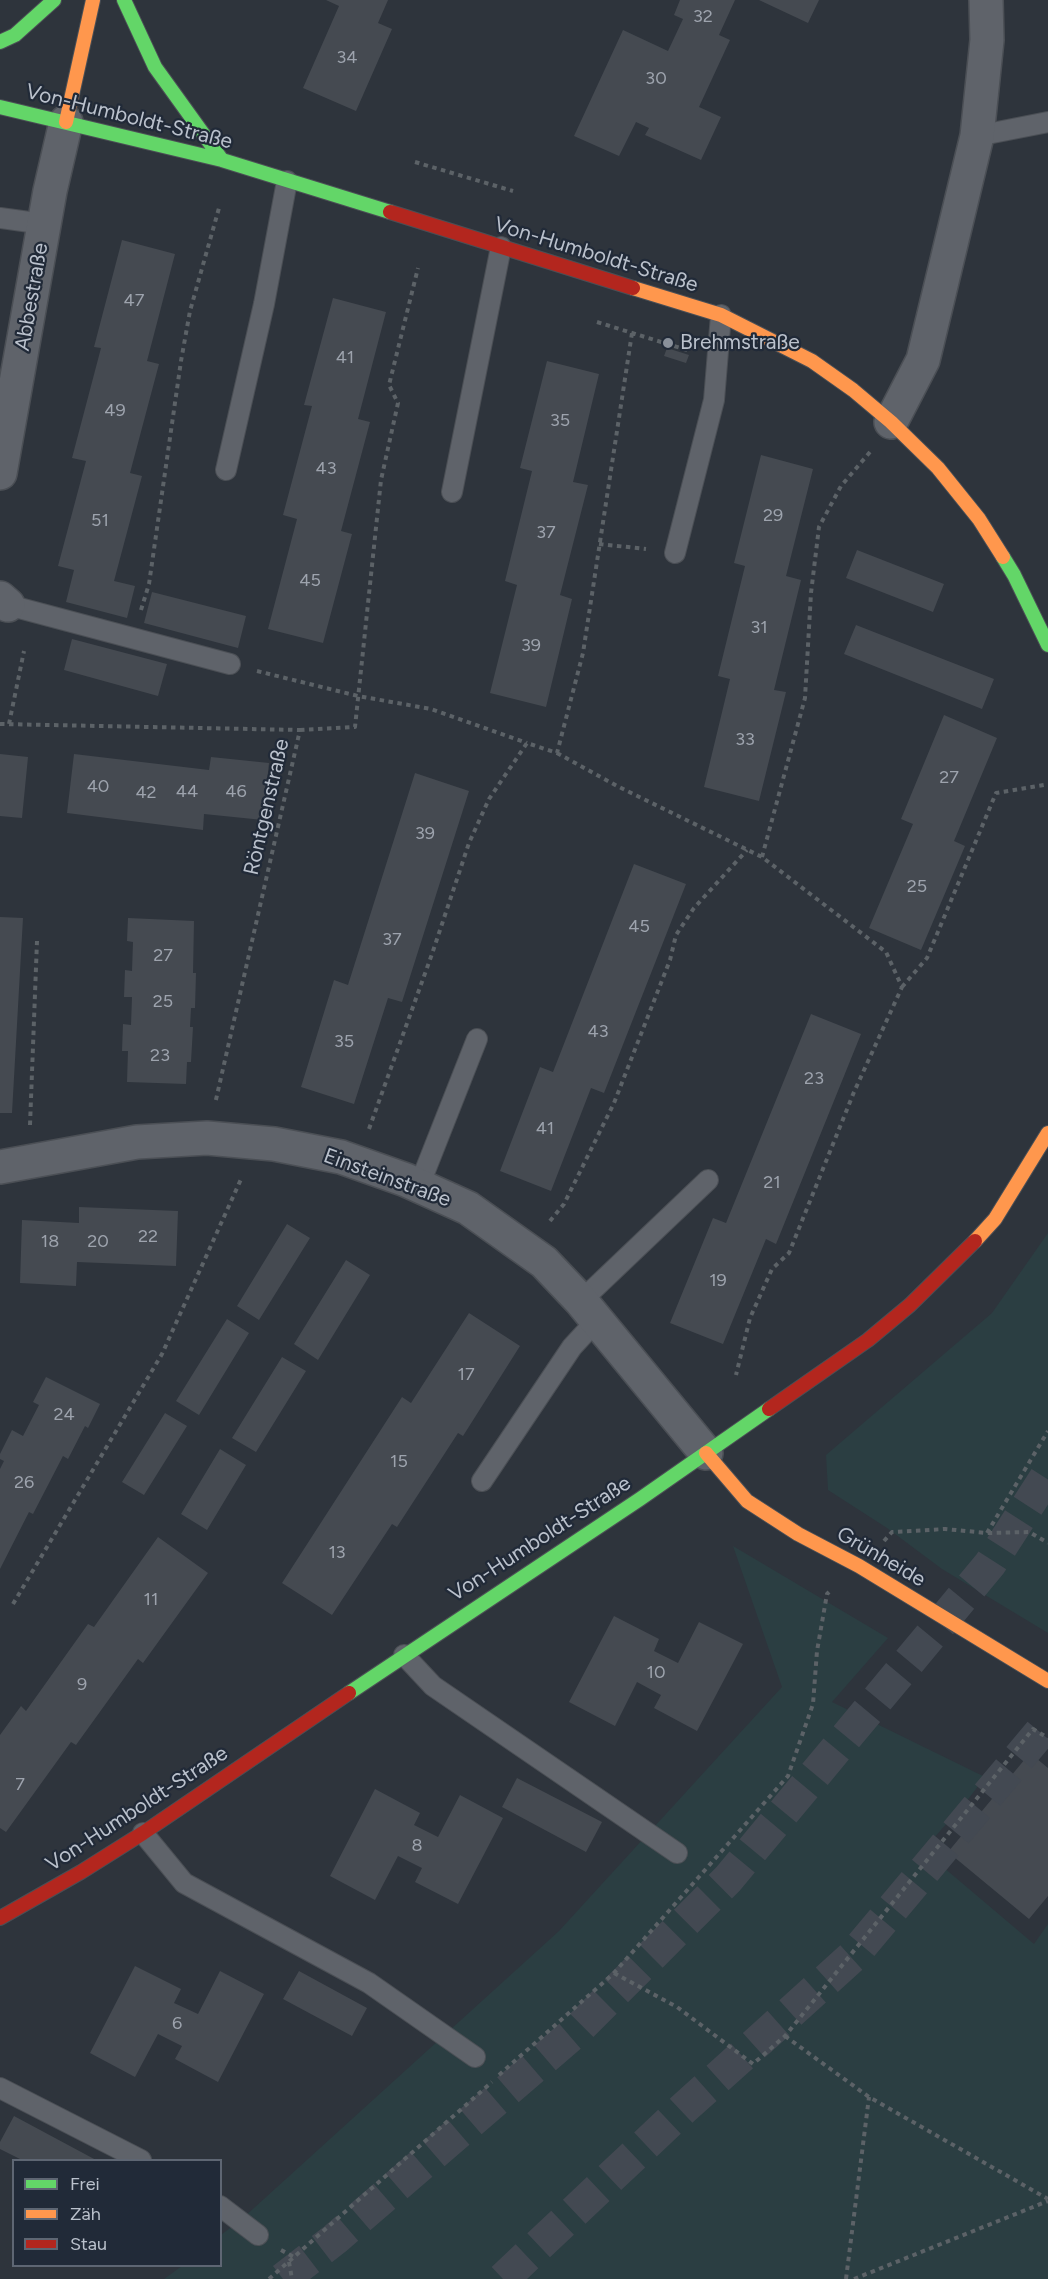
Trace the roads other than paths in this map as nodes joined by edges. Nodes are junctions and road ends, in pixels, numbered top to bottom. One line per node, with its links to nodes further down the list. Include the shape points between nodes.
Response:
1 (54, 0): 5 (street, via 15,35)
2 (93, 0): 7 (street)
3 (124, 0): 10 (street, via 155,67)
4 (986, 0): 9 (street, via 987,40)
5 (0, 42)
6 (0, 107): 7 (street, Von-Humboldt-Straße)
7 (66, 122): 10 (street, Von-Humboldt-Straße); 13 (street, Abbestraße)
8 (1048, 122): 9 (lane)
9 (976, 136): 16 (street, via 923,360)
10 (222, 160): 11 (street, Von-Humboldt-Straße)
11 (287, 181): 14 (street, Von-Humboldt-Straße); 17 (lane)
12 (0, 218): 13 (lane)
13 (44, 224): 18 (street, Abbestraße)
14 (501, 247): 15 (street, Von-Humboldt-Straße); 19 (lane)
15 (721, 315): 16 (street, Von-Humboldt-Straße, via 812,361); 20 (lane, via 714,400)
16 (891, 422): 22 (street, Von-Humboldt-Straße, via 938,468 979,519 1014,575)
17 (226, 470)
18 (0, 473)
19 (452, 492)
20 (675, 553)
21 (4, 602): 23 (lane)
22 (1048, 645)
23 (230, 664)
24 (477, 1039): 28 (lane)
25 (1048, 1133): 30 (street, Von-Humboldt-Straße, via 995,1220 910,1305 868,1340)
26 (0, 1167): 28 (street, Einsteinstraße, via 138,1142 207,1138 274,1144 341,1157)
27 (708, 1180): 29 (lane)
28 (419, 1186): 29 (street, Einsteinstraße, via 468,1208 544,1262)
29 (588, 1311): 30 (street, Einsteinstraße); 31 (lane, via 572,1347)
30 (706, 1453): 32 (street, Von-Humboldt-Straße); 33 (street, Grünheide, via 747,1501)
31 (482, 1481)
32 (404, 1655): 34 (street, Von-Humboldt-Straße); 35 (lane, via 433,1686)
33 (1048, 1681)
34 (143, 1833): 36 (street, Von-Humboldt-Straße); 37 (lane, via 184,1883 369,1983)
35 (677, 1853)
36 (0, 1918)
37 (475, 2058)
38 (0, 2088): 39 (lane)
39 (139, 2159)
40 (222, 2208): 41 (lane)
41 (258, 2235)

